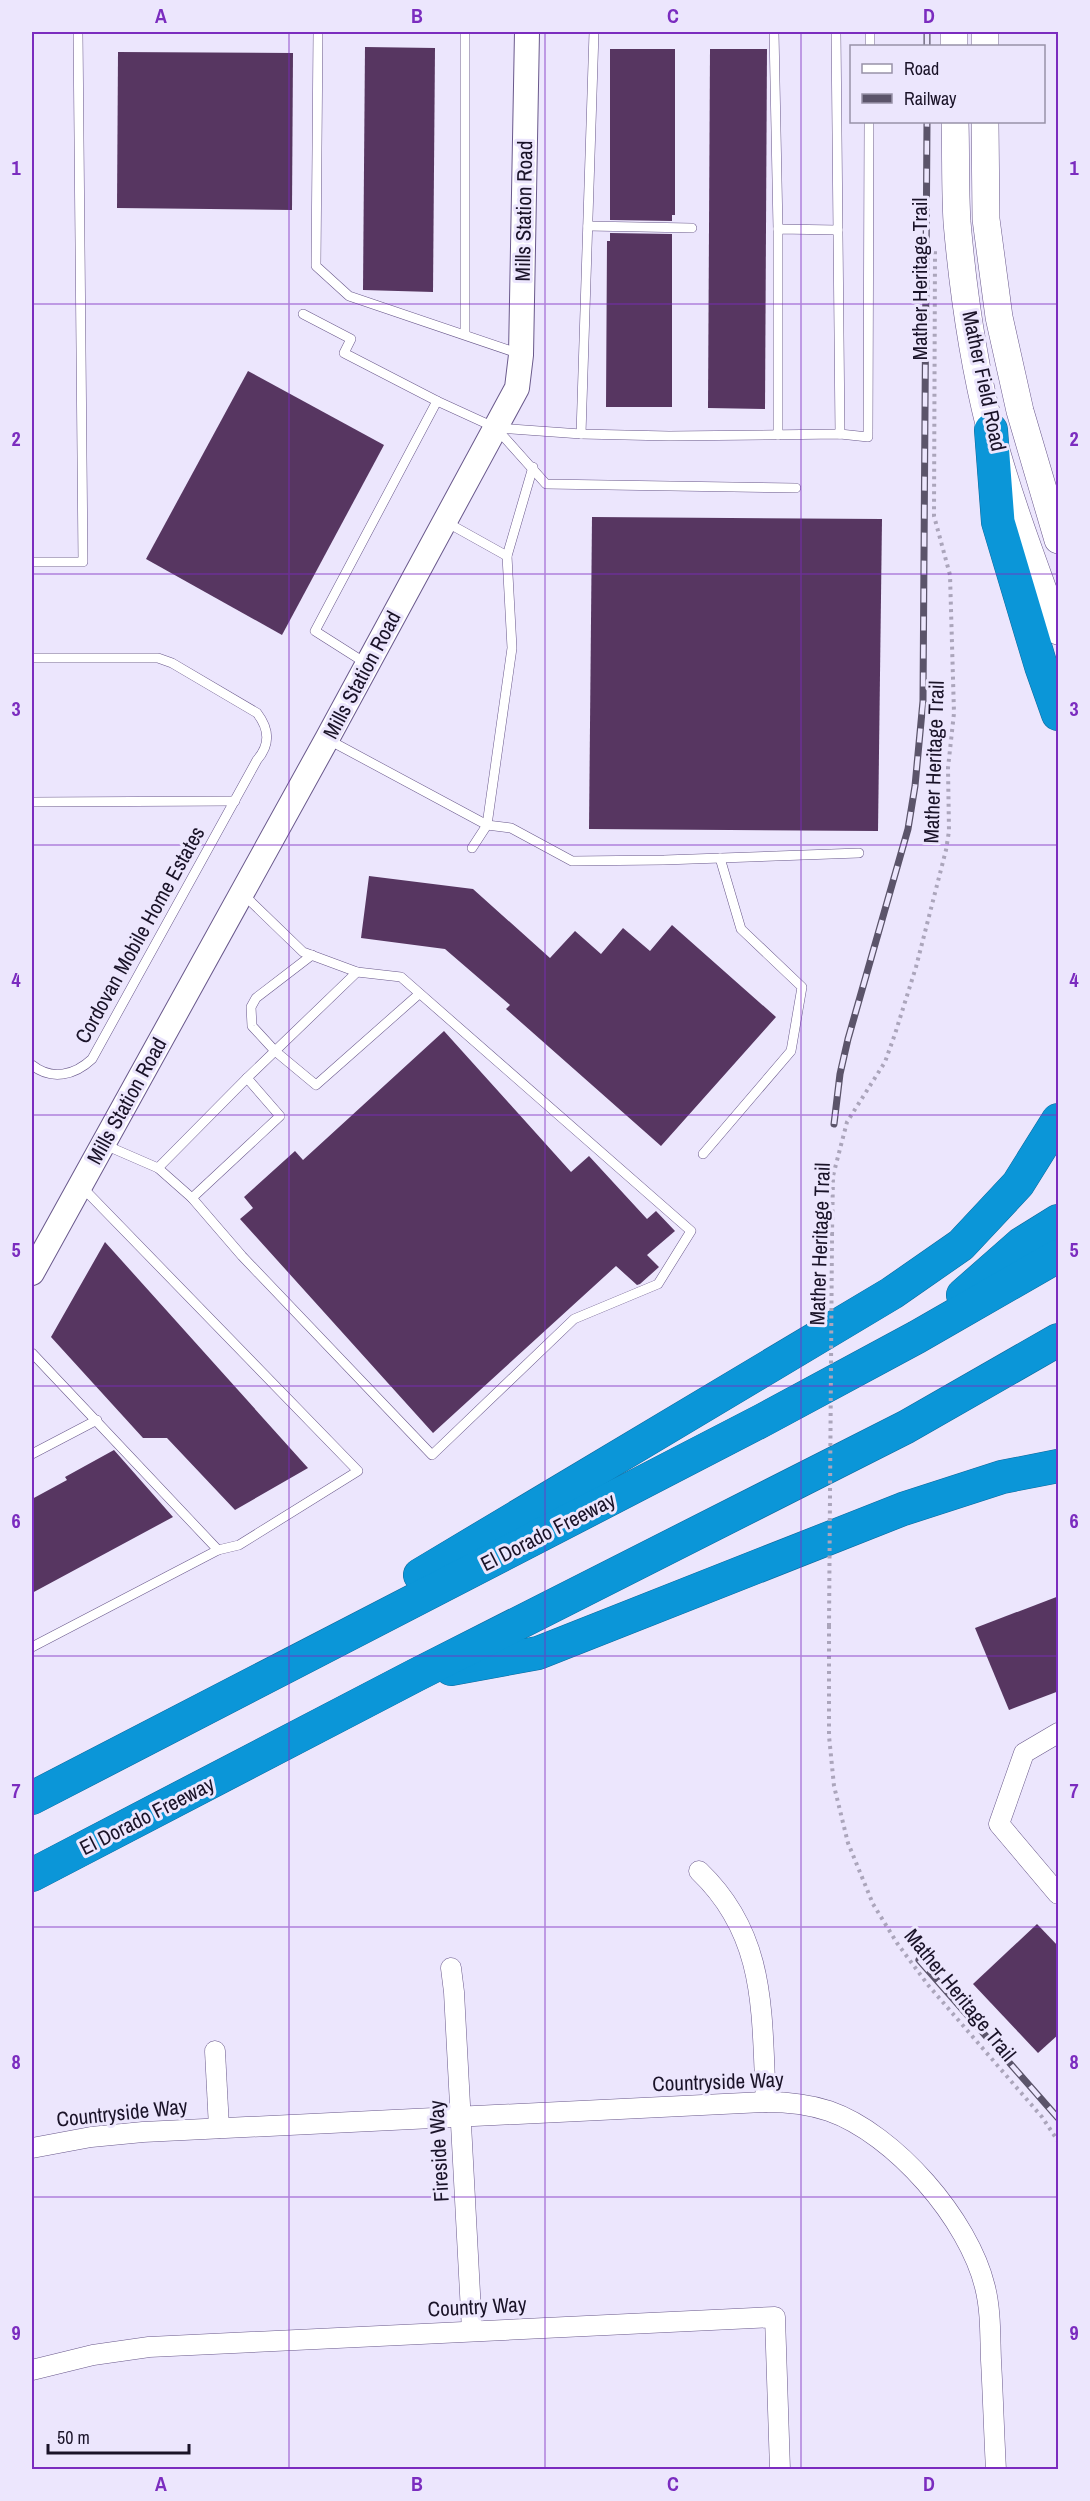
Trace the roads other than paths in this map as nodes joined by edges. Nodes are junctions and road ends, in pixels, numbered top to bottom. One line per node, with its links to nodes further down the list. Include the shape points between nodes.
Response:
1 (78, 32): 31 (lane, via 83,562)
2 (318, 32): 18 (lane, via 316,266 349,296)
3 (465, 32): 18 (lane)
4 (527, 32): 19 (street, Mills Station Road)
5 (594, 32): 13 (lane)
6 (774, 32): 15 (lane)
7 (836, 32): 16 (lane)
8 (870, 123): 24 (lane, via 868,437)
9 (955, 123): 22 (main road, Mather Field Road, via 957,221 969,324)
10 (970, 123): 12 (main road, via 970,174)
11 (985, 123): 12 (main road, Mather Field Road)
12 (986, 195): 29 (main road, Mather Field Road, via 999,317 1010,370)
13 (588, 226): 14 (lane); 23 (lane)
14 (692, 228)
15 (778, 229): 16 (lane); 25 (lane)
16 (838, 230): 24 (lane)
17 (303, 314): 20 (lane, via 351,339 344,352)
18 (465, 334): 19 (lane)
19 (521, 355): 21 (street, Mills Station Road, via 517,388)
20 (437, 401): 21 (lane); 34 (lane, via 315,631)
21 (496, 428): 23 (lane); 26 (lane); 28 (street, Mills Station Road)
22 (991, 430): 32 (main road, Mather Field Road, via 1025,541); 35 (highway, via 998,522)
23 (581, 434): 25 (lane)
24 (840, 434): 25 (lane)
25 (778, 435)
26 (533, 467): 27 (lane, via 546,484); 30 (lane)
27 (796, 488)
28 (446, 522): 30 (lane); 34 (street, Mills Station Road)
29 (1059, 540)
30 (507, 556): 39 (lane, via 512,648)
31 (32, 562)
32 (1059, 631)
33 (32, 658): 37 (lane, Cordovan Mobile Home Estates, via 158,658 257,714 264,722 267,742)
34 (367, 664): 36 (street, Mills Station Road)
35 (1059, 714)
36 (327, 739): 39 (lane); 43 (street, Mills Station Road)
37 (235, 801): 38 (lane, Cordovan Mobile Home Estates); 48 (lane, Cordovan Mobile Home Estates, via 92,1059 83,1068 58,1075)
38 (32, 802)
39 (487, 825): 40 (lane); 42 (lane, via 511,828 572,861)
40 (472, 848)
41 (859, 853): 42 (lane)
42 (720, 858): 52 (lane, via 741,929 802,987 791,1050)
43 (242, 893): 44 (lane, via 303,952); 51 (street, Mills Station Road)
44 (312, 956): 45 (lane); 47 (lane, via 256,998 251,1007 252,1026)
45 (357, 972): 46 (lane, via 401,978); 47 (lane)
46 (419, 994): 47 (lane, via 316,1085); 55 (lane, via 691,1231 658,1284 574,1319 432,1455 242,1256)
47 (275, 1051): 49 (lane)
48 (32, 1065)
49 (246, 1078): 53 (lane); 55 (lane, via 280,1116)
50 (1059, 1120): 69 (highway, via 1018,1184 961,1245 892,1293)
51 (104, 1144): 53 (lane); 54 (street, Mills Station Road)
52 (703, 1154)
53 (158, 1168): 55 (lane)
54 (81, 1185): 58 (street, Mills Station Road); 65 (lane, via 358,1471 239,1545)
55 (192, 1198)
56 (1059, 1221): 59 (highway, via 1021,1244)
57 (1059, 1256): 59 (highway, El Dorado Freeway)
58 (35, 1259)
59 (917, 1337): 69 (highway, El Dorado Freeway)
60 (1059, 1340): 67 (highway, El Dorado Freeway, via 906,1426)
61 (32, 1353): 62 (lane)
62 (97, 1420): 63 (lane); 65 (lane)
63 (32, 1454)
64 (1059, 1466): 67 (highway, via 1002,1477 903,1509 538,1653)
65 (218, 1550): 66 (lane)
66 (32, 1647)
67 (416, 1675): 72 (highway, El Dorado Freeway)
68 (1059, 1733): 73 (street, via 1024,1753 999,1824)
69 (121, 1753): 70 (highway, El Dorado Freeway)
70 (32, 1798)
71 (699, 1871): 76 (street, via 728,1903 753,1961 760,2002)
72 (32, 1875)
73 (1059, 1894)
74 (451, 1968): 77 (street, Fireside Way)
75 (215, 2051): 78 (street, Countryside Way)
76 (766, 2102): 77 (street, Countryside Way); 83 (street, Countryside Way, via 787,2102 828,2111 865,2128 901,2157 960,2227 980,2267 989,2311)
77 (461, 2116): 78 (street, Countryside Way); 80 (street, Fireside Way)
78 (219, 2128): 79 (street, Countryside Way, via 91,2137)
79 (32, 2148)
80 (472, 2331): 81 (street, Country Way, via 149,2347); 82 (street, Country Way, via 775,2317)
81 (32, 2370)
82 (780, 2469)
83 (996, 2469)

